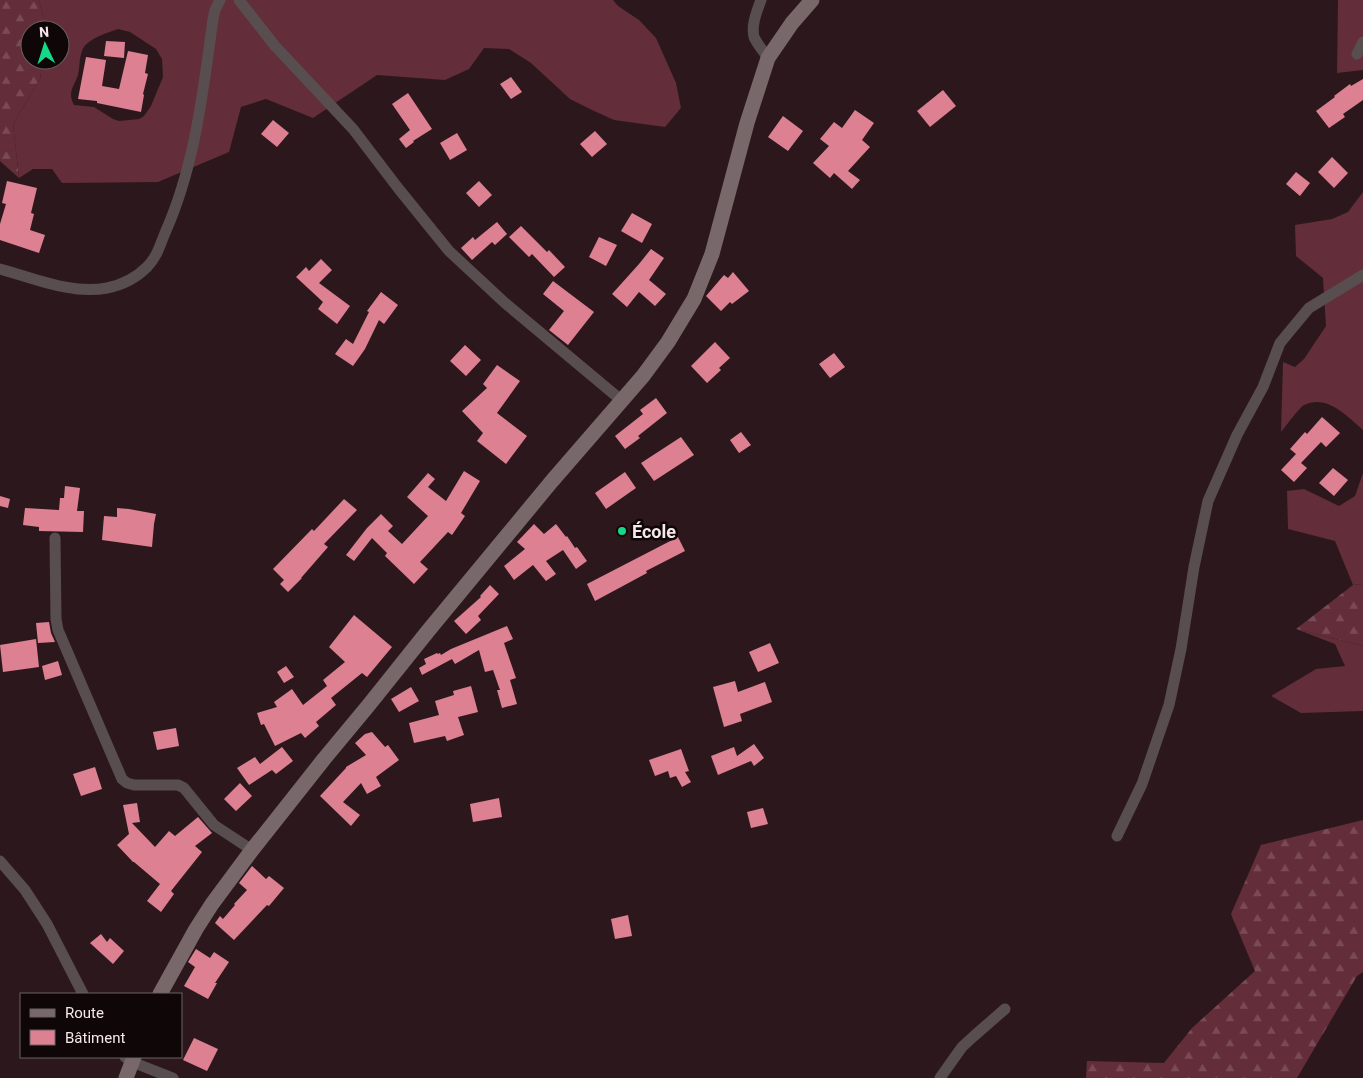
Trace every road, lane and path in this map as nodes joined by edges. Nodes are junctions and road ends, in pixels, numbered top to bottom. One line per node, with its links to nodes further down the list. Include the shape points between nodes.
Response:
1 (220, 0): 8 (street, via 213,19 202,97 182,186 156,256 146,268 127,281 107,288 72,289)
2 (240, 0): 10 (street, via 275,46 352,129 448,251)
3 (761, 0): 7 (street, via 755,17 754,38)
4 (812, 0): 7 (main road, via 792,22)
5 (1363, 42): 6 (street)
6 (1357, 54)
7 (768, 58): 10 (main road, via 702,280 668,342 644,376)
8 (0, 269)
9 (1363, 275): 12 (street, via 1309,308 1280,343 1263,387 1208,500 1169,705 1142,784)
10 (621, 400): 13 (main road, via 428,631)
11 (55, 538): 13 (street, via 58,630 122,779 134,785 178,785 184,788 214,825)
12 (1117, 836)
13 (252, 850): 16 (main road, via 196,929)
14 (0, 861): 15 (street, via 47,924)
15 (82, 993)
16 (161, 993)
17 (1005, 1009): 21 (street, via 962,1048)
18 (130, 1058): 19 (main road); 20 (street)
19 (126, 1078)
20 (173, 1078)
21 (940, 1078)

